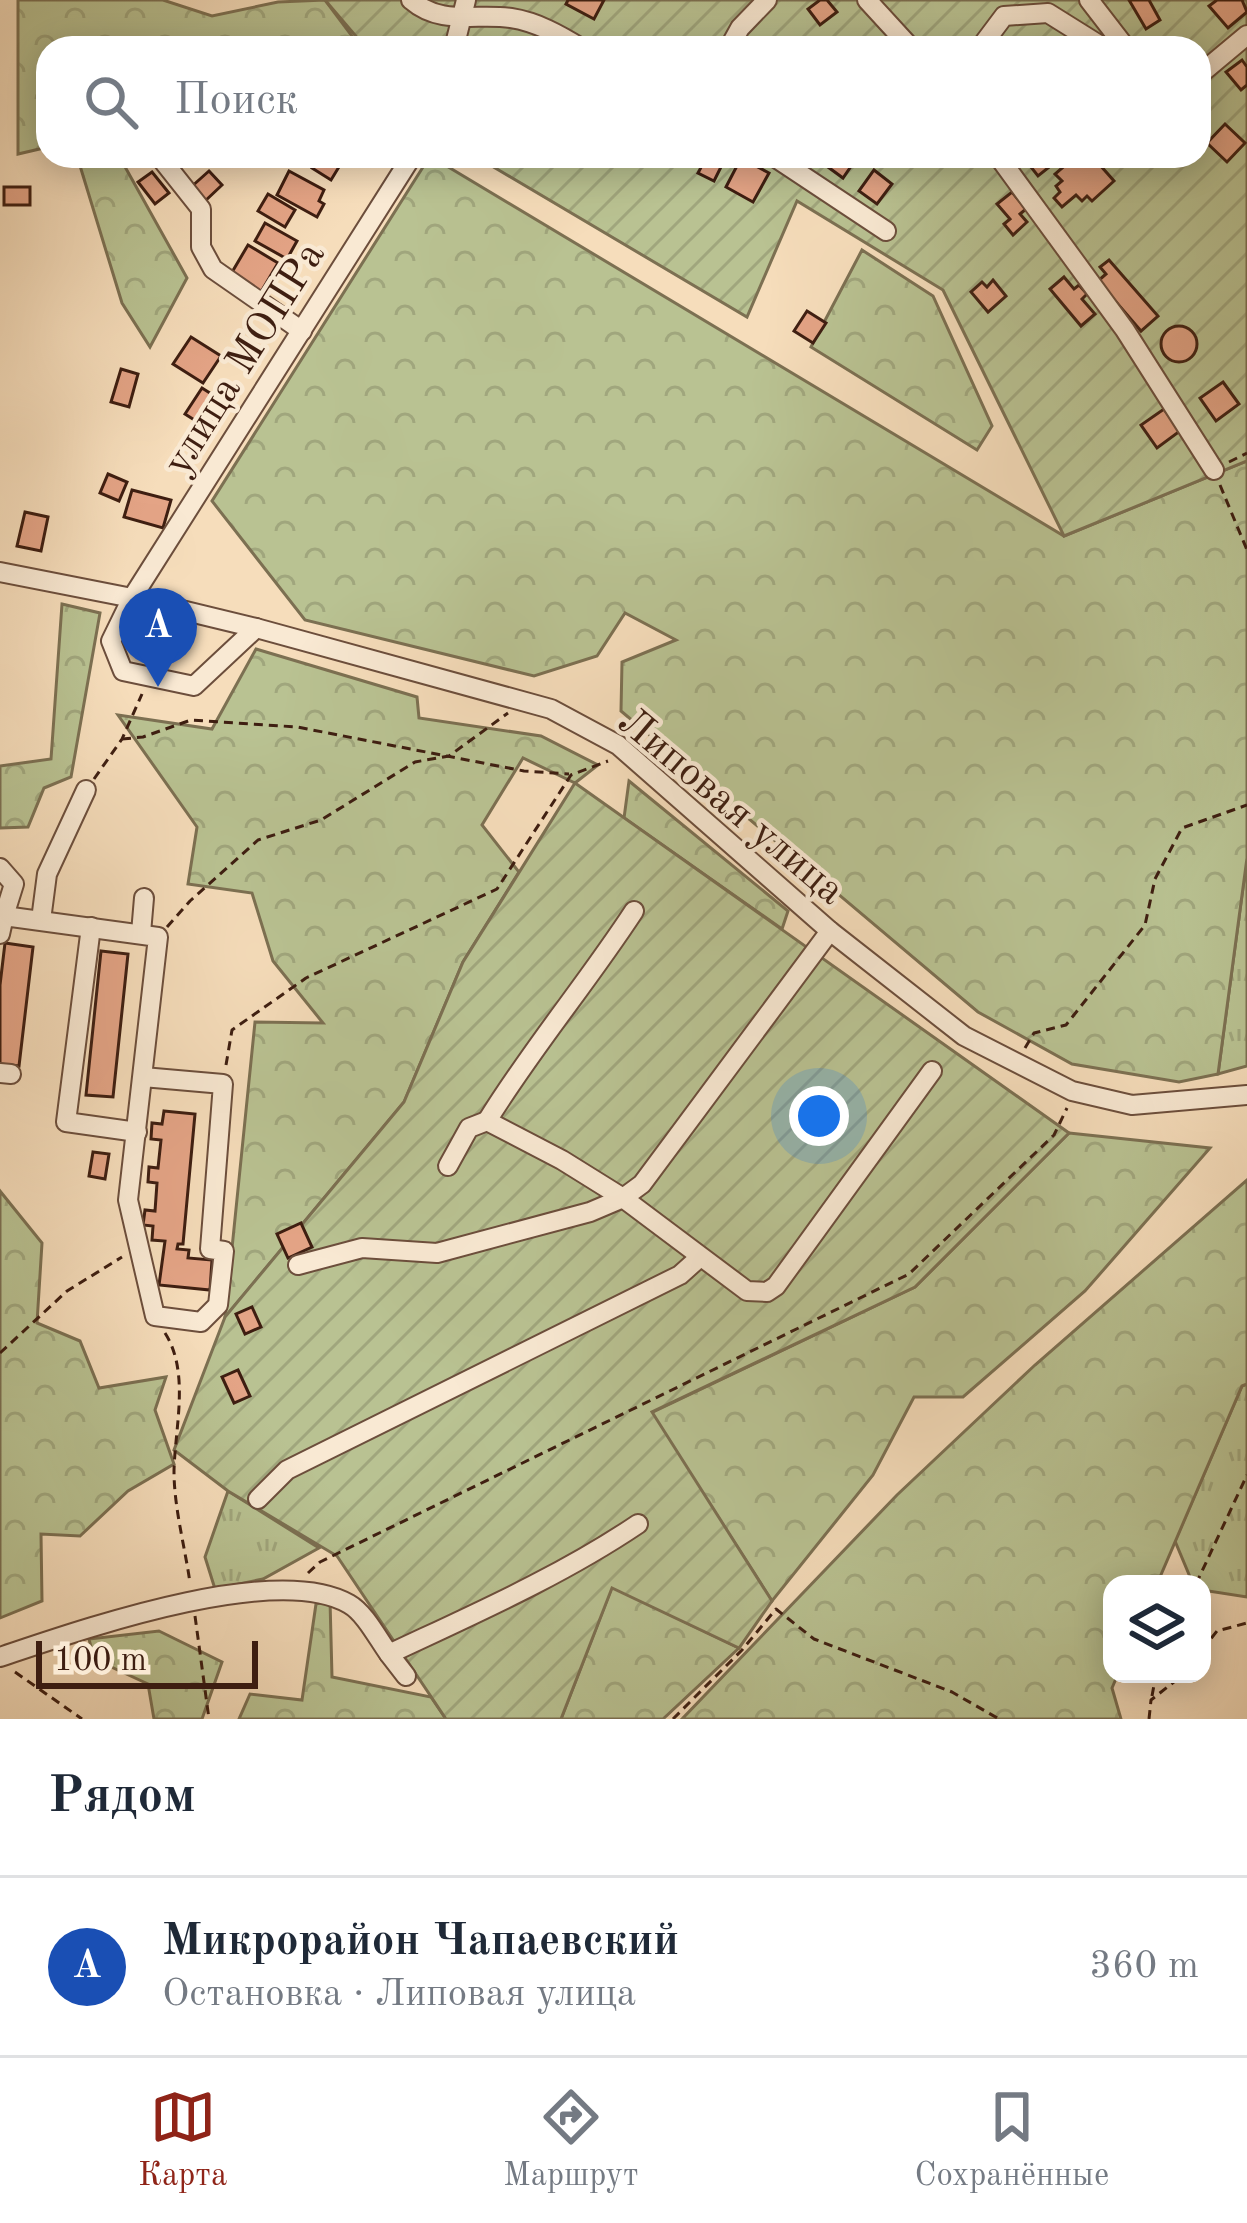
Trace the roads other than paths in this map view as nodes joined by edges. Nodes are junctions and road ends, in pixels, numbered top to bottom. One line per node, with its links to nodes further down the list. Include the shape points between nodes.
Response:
1 (411, 0): 5 (street)
2 (767, 0): 8 (street)
3 (867, 0): 9 (street)
4 (1089, 0): 12 (street)
5 (463, 10): 7 (street)
6 (1247, 34): 13 (street)
7 (561, 36)
8 (736, 36)
9 (900, 36)
10 (989, 36): 11 (street, via 1004,16 1048,13)
11 (1085, 36)
12 (1117, 36)
13 (1211, 65)
14 (169, 168): 19 (street, via 201,209 200,247 214,269)
15 (404, 168): 19 (street, улица МОПРа)
16 (790, 168): 18 (street)
17 (1007, 168): 20 (street, via 1126,330)
18 (886, 231)
19 (302, 331): 22 (street, улица МОПРа)
20 (1214, 470)
21 (0, 572): 22 (street, Липовая улица)
22 (132, 598): 23 (street, Липовая улица); 23 (street, улица МОПРа, via 111,641 123,671 194,686)
23 (256, 628): 31 (street, Липовая улица, via 551,710 618,745)
24 (86, 790): 28 (street, via 47,874)
25 (0, 868): 29 (street, via 14,884)
26 (144, 898): 32 (street)
27 (634, 911): 36 (street)
28 (41, 920): 29 (street); 30 (street)
29 (2, 925)
30 (91, 927): 32 (street); 37 (street, via 67,1122)
31 (830, 931): 35 (street, Липовая улица, via 964,1036 1072,1091 1132,1106); 39 (street, via 642,1184)
32 (149, 935): 34 (street)
33 (932, 1071): 40 (street, via 776,1286 747,1291)
34 (143, 1077): 37 (street); 37 (street, via 223,1084 210,1249 224,1250 218,1305 201,1322 155,1316 128,1200)
35 (1247, 1095)
36 (487, 1121): 38 (street, via 469,1128); 39 (street)
37 (137, 1132)
38 (448, 1166)
39 (623, 1198): 40 (street); 41 (street, via 437,1253 362,1248)
40 (699, 1258): 42 (street, via 680,1276 287,1470)
41 (298, 1264)
42 (258, 1499)
43 (638, 1524): 44 (street)
44 (389, 1654): 45 (street, via 352,1605 313,1591 192,1599); 46 (street)
45 (0, 1660)
46 (406, 1676)

